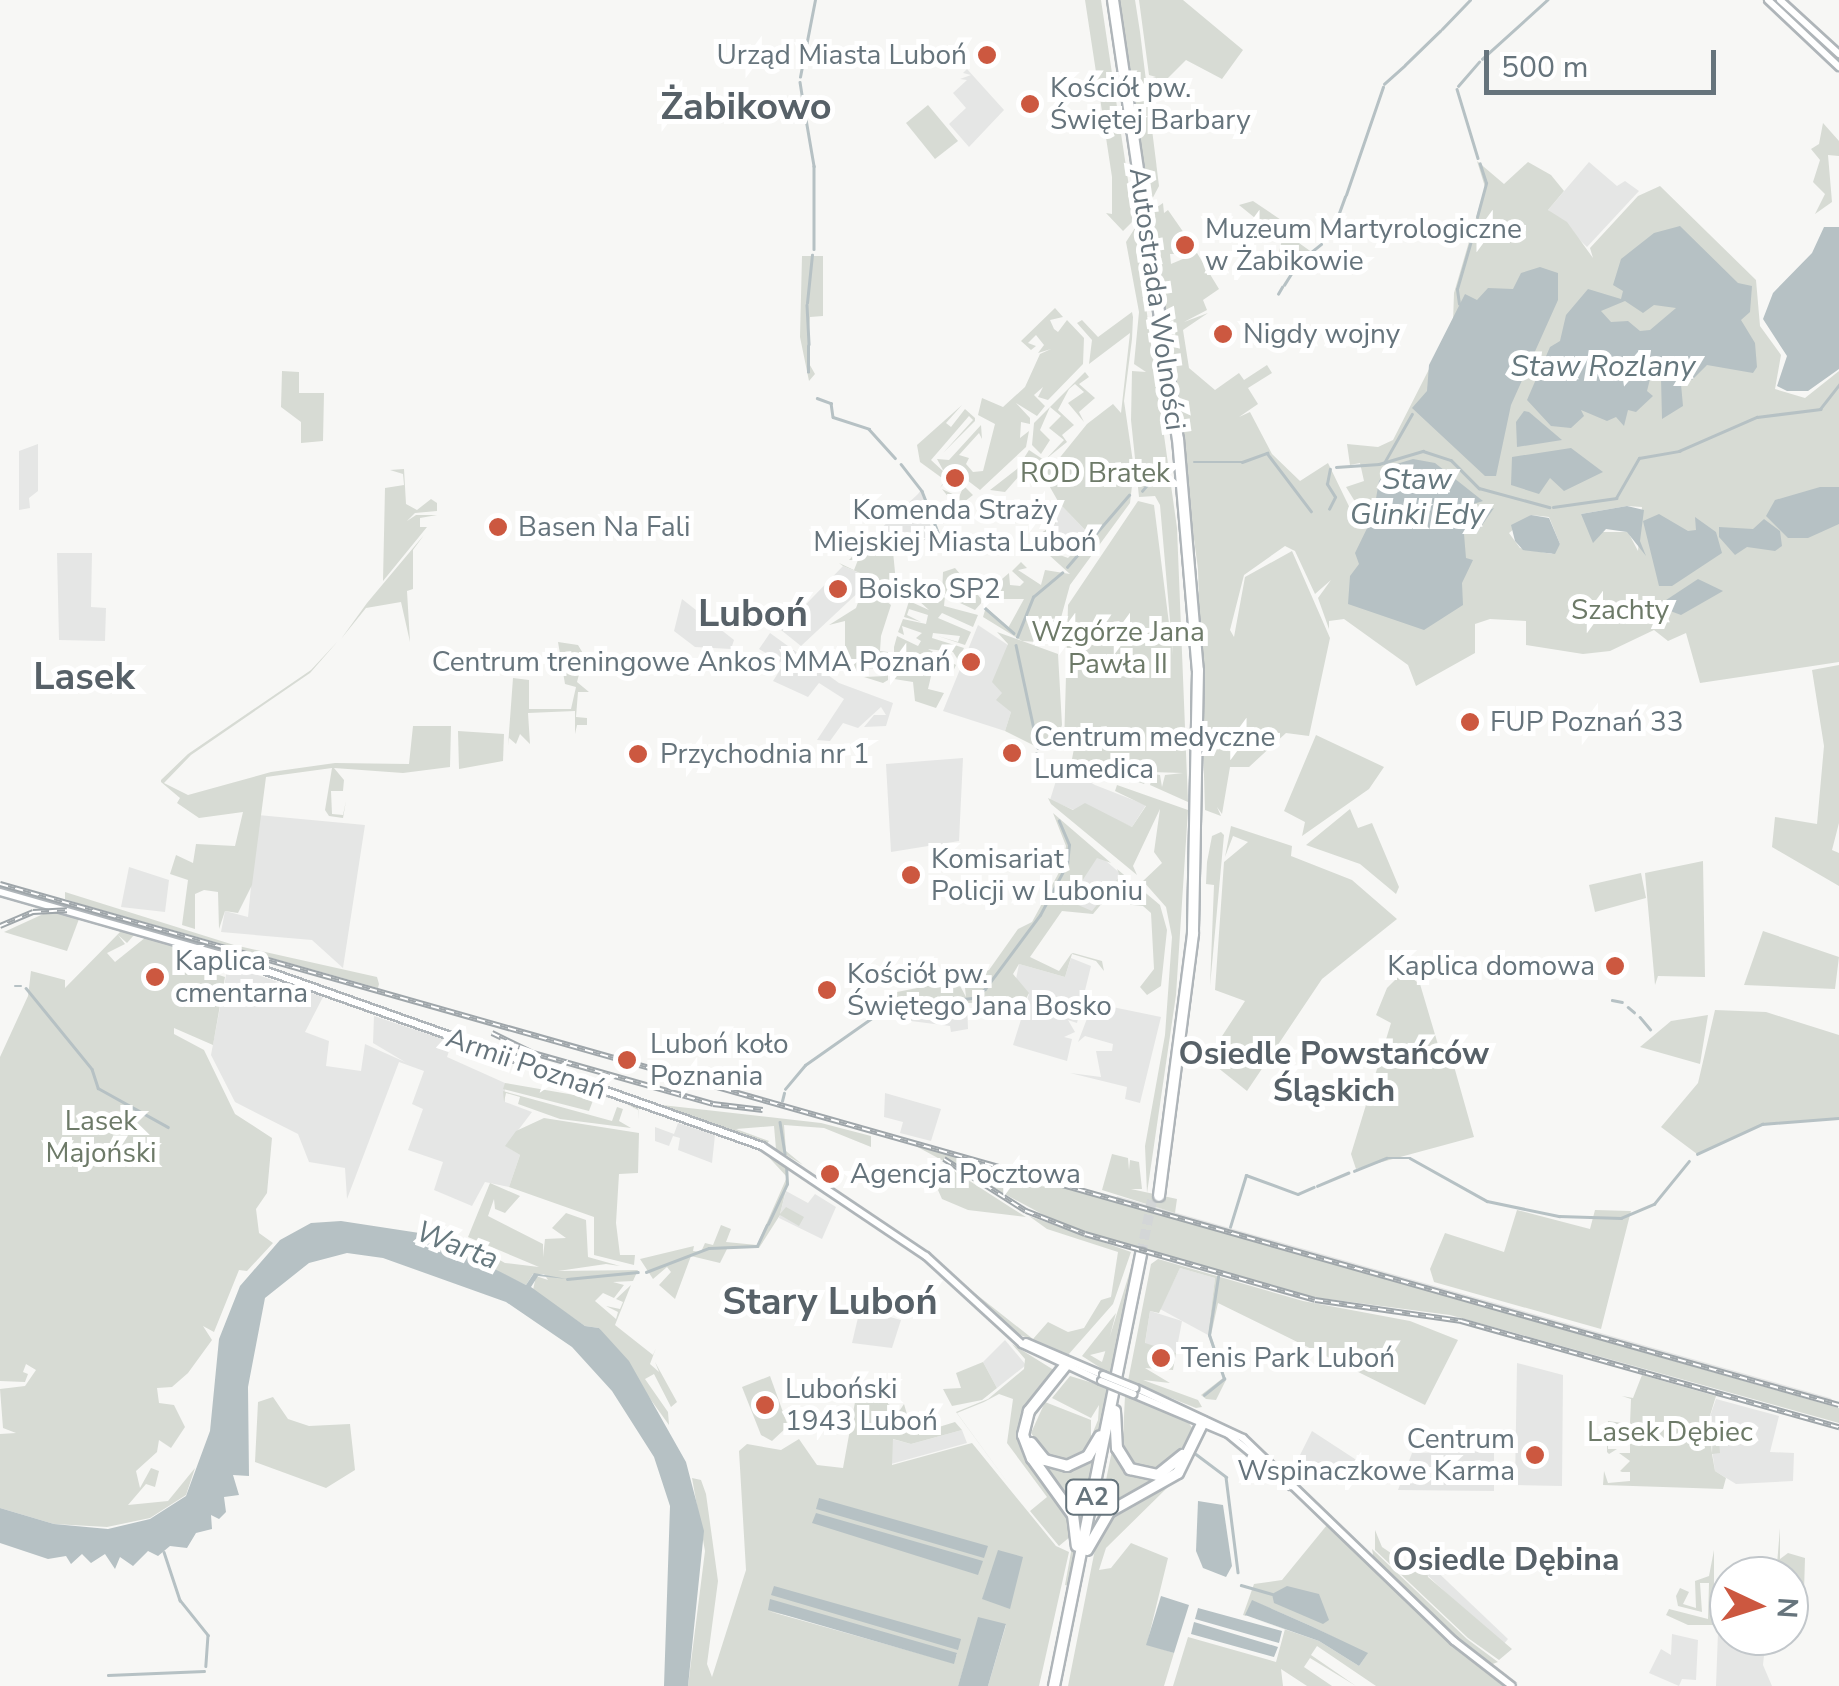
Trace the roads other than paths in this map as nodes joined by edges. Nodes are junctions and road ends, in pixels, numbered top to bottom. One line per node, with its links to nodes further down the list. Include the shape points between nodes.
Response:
1 (1110, 0): 7 (highway, Autostrada Wolności, via 1176,471 1193,672 1188,927)
2 (1768, 0): 5 (main road)
3 (1780, 0): 4 (main road)
4 (1839, 54)
5 (1839, 67)
6 (0, 892): 9 (main road, Armii Poznań, via 219,954 762,1146 909,1243)
7 (1156, 1196)
8 (1144, 1255): 12 (highway, A2)
9 (1004, 1328): 10 (main road, Armii Poznań); 10 (main road, Armii Poznań, via 1030,1350)
10 (1069, 1364): 11 (main road); 11 (main road, Armii Poznań); 12 (highway, via 1032,1418 1036,1452 1056,1465 1079,1463); 15 (highway, via 1029,1411 1023,1435 1074,1518)
11 (1102, 1378): 13 (main road, Armii Poznań, bridge)
12 (1112, 1414): 13 (highway, via 1119,1456 1146,1475 1176,1465); 14 (highway, A2); 15 (highway, A2)
13 (1198, 1418): 14 (highway, via 1173,1478 1109,1512); 17 (main road, Armii Poznań, via 1233,1437 1300,1493 1454,1642)
14 (1087, 1550): 16 (highway, A2)
15 (1076, 1576): 16 (highway, A2)
16 (1057, 1686)
17 (1512, 1686)

